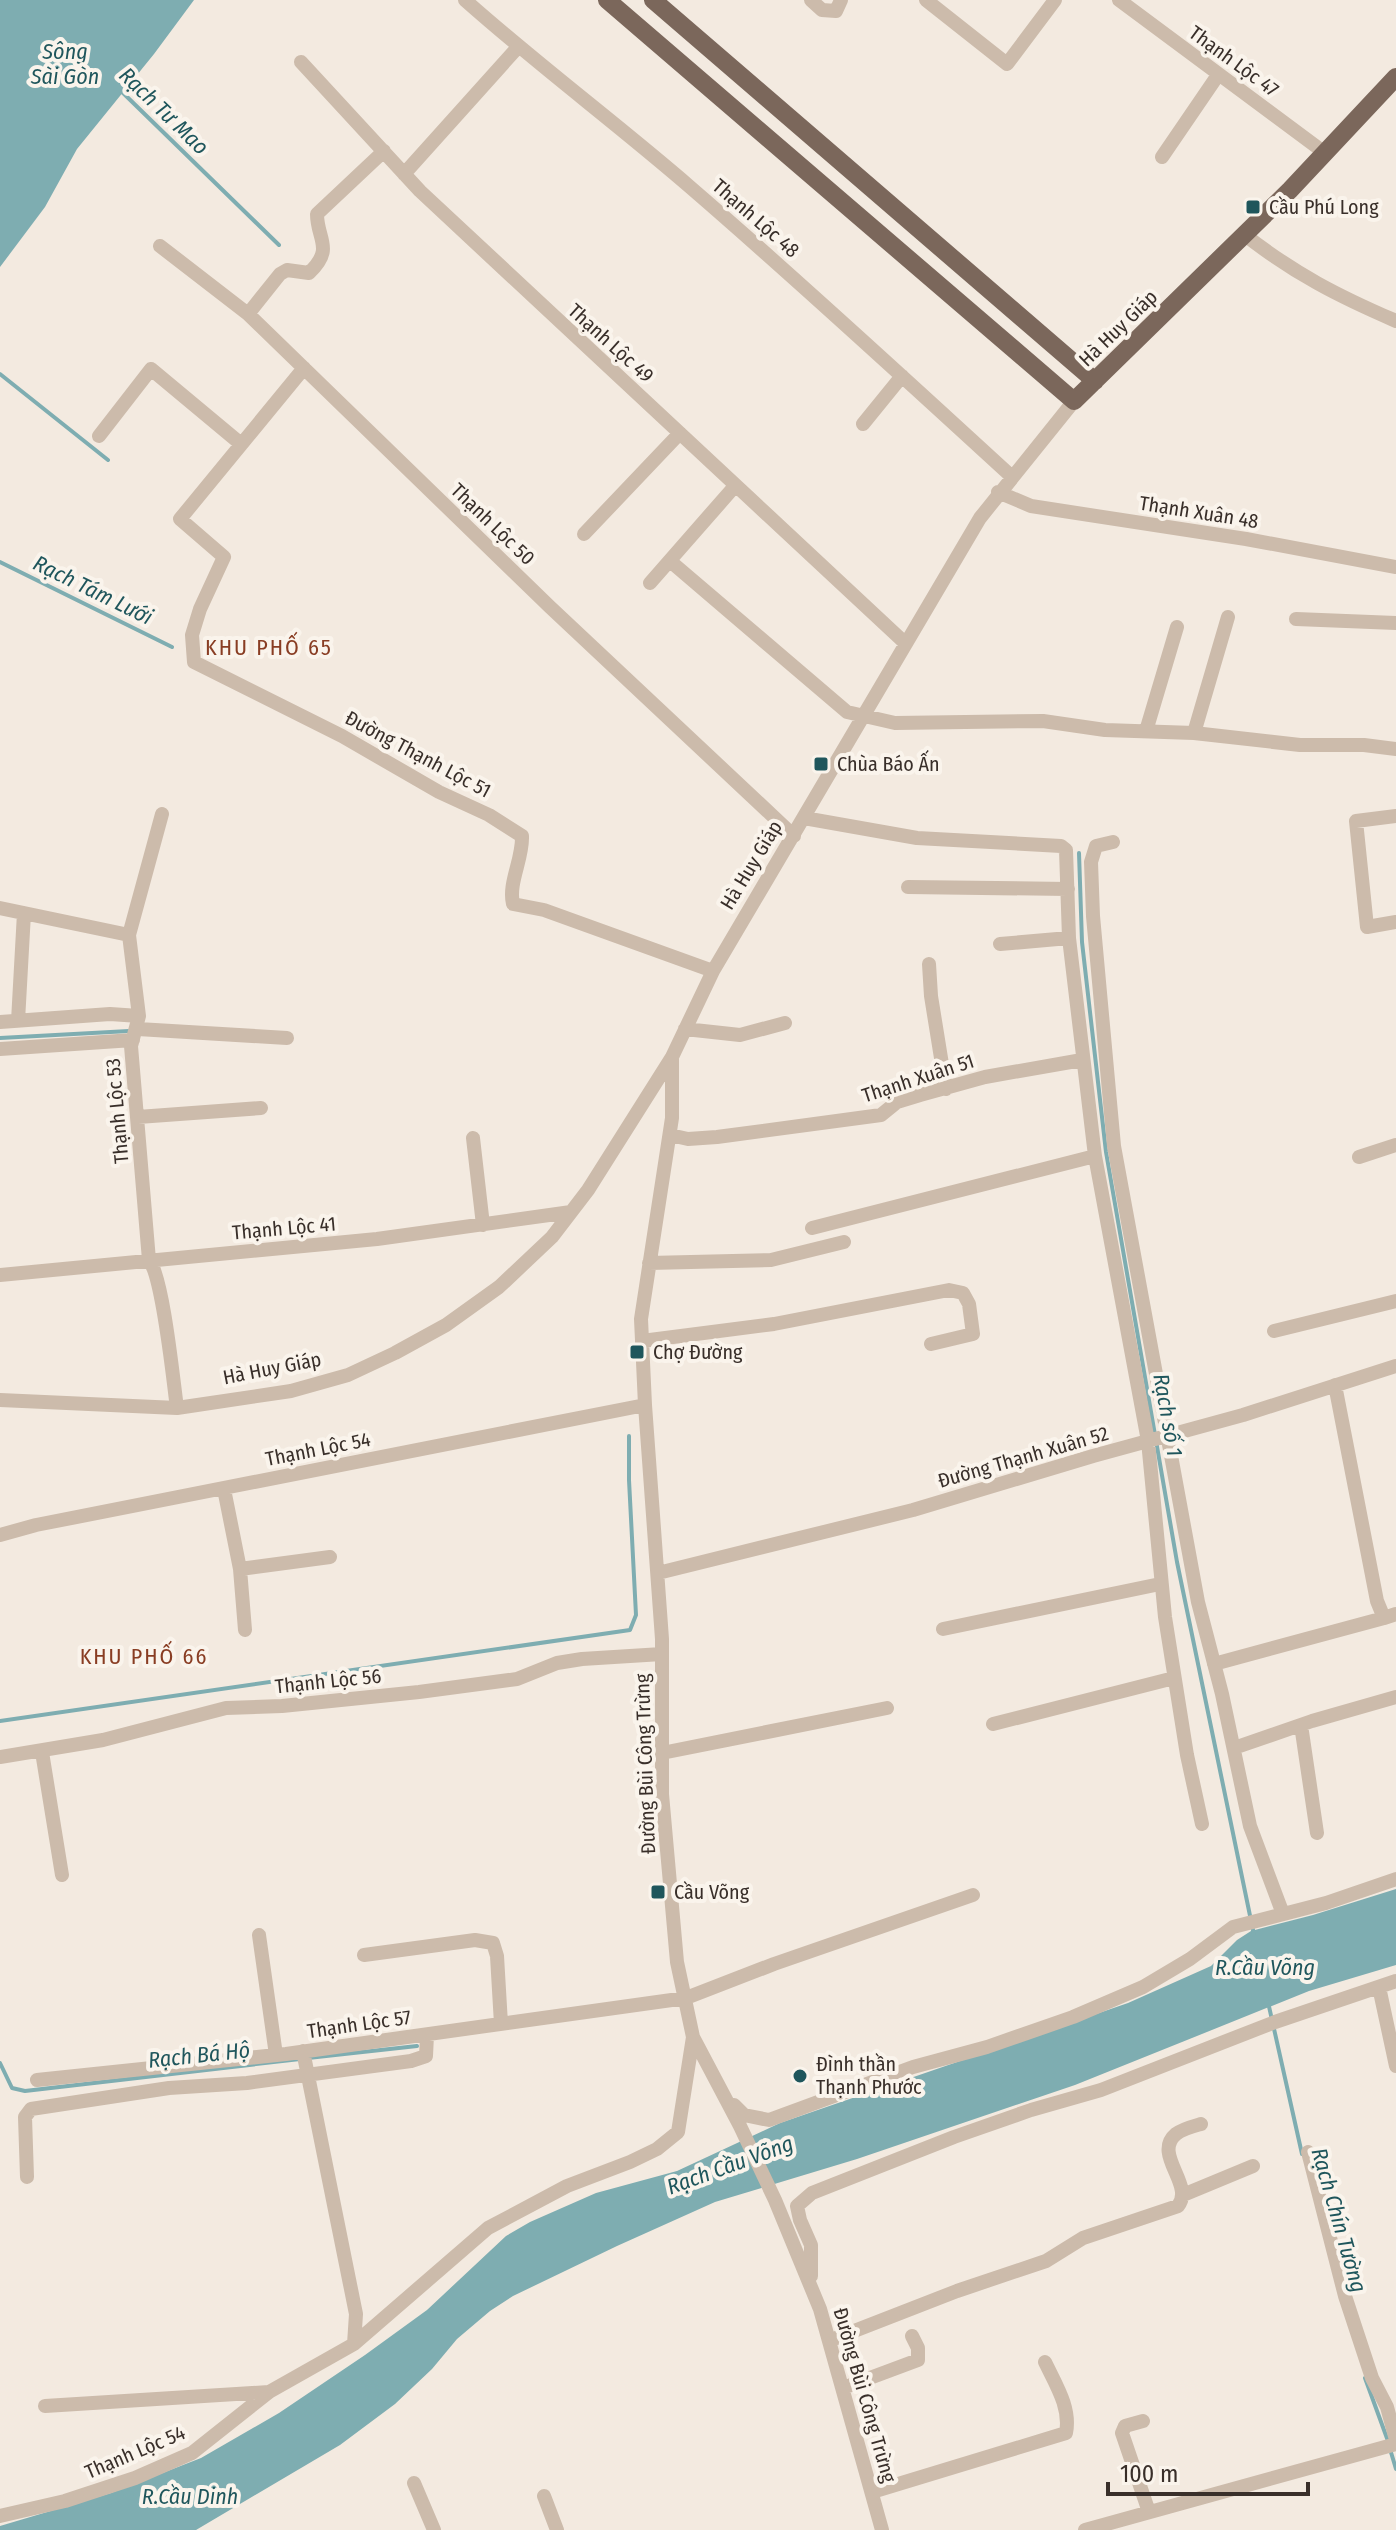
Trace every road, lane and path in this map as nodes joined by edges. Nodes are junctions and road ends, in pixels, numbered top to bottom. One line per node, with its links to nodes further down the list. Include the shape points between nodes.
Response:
1 (465, 0): 9 (street, Thạnh Lộc 48)
2 (607, 0): 24 (main road)
3 (653, 0): 23 (main road)
4 (811, 0): 5 (street, via 822,10 836,11)
5 (841, 0)
6 (926, 0): 7 (street, via 1007,64)
7 (1055, 0)
8 (1119, 0): 11 (street, Thạnh Lộc 47)
9 (518, 47): 16 (street); 22 (street, Thạnh Lộc 48, via 688,186)
10 (301, 62): 13 (street, Thạnh Lộc 49)
11 (1218, 75): 14 (street, Thạnh Lộc 47); 15 (street)
12 (1393, 87): 14 (main road, Hà Huy Giáp)
13 (384, 151): 16 (street, Thạnh Lộc 49); 19 (street, via 317,214 324,240 315,267 309,273 280,274)
14 (1325, 153): 17 (main road, Hà Huy Giáp)
15 (1162, 157)
16 (404, 174): 26 (street, Thạnh Lộc 49)
17 (1245, 235): 20 (street, via 1285,266); 23 (main road, Hà Huy Giáp)
18 (160, 246): 19 (street, Thạnh Lộc 50)
19 (248, 314): 21 (street, Thạnh Lộc 50)
20 (1396, 321)
21 (304, 368): 28 (street); 48 (street, Thạnh Lộc 50)
22 (902, 376): 25 (street); 29 (street, Thạnh Lộc 48)
23 (1095, 381): 24 (main road, Hà Huy Giáp)
24 (1074, 401): 29 (street, Hà Huy Giáp)
25 (863, 424)
26 (680, 433): 30 (street, Thạnh Lộc 49); 32 (street)
27 (99, 436): 28 (street, via 151,369)
28 (241, 444): 59 (street, Đường Thạnh Lộc 51, via 180,519 224,557 192,635 194,662 522,836 513,904 544,910)
29 (1011, 476): 31 (street, Hà Huy Giáp)
30 (735, 486): 33 (street); 40 (street, Thạnh Lộc 49)
31 (998, 492): 34 (street, Thạnh Xuân 48, via 1031,506); 40 (street, Hà Huy Giáp)
32 (584, 534)
33 (670, 561): 35 (street); 41 (street, via 847,712)
34 (1396, 567)
35 (650, 583)
36 (1228, 617): 43 (street)
37 (1296, 619): 38 (street)
38 (1396, 623)
39 (1177, 627): 42 (street)
40 (905, 643): 41 (street, Hà Huy Giáp)
41 (860, 717): 42 (street, via 895,723 1043,721); 47 (street, Hà Huy Giáp)
42 (1146, 731): 43 (street)
43 (1194, 733): 44 (street)
44 (1396, 749)
45 (162, 814): 55 (street, Thạnh Lộc 53)
46 (1396, 816): 54 (street, via 1356,821 1367,927)
47 (804, 818): 48 (street, Hà Huy Giáp); 51 (street, via 917,838 1061,846)
48 (794, 836): 59 (street, Hà Huy Giáp)
49 (1113, 842): 93 (street, via 1103,842 1093,852 1093,916 1114,1146)
50 (908, 887): 51 (street)
51 (1068, 889): 56 (street)
52 (0, 908): 53 (street)
53 (24, 913): 55 (street); 60 (street)
54 (1396, 922)
55 (129, 935): 63 (street, Thạnh Lộc 53)
56 (1069, 938): 57 (street); 68 (street)
57 (1000, 944)
58 (929, 964): 69 (street)
59 (713, 971): 64 (street, Hà Huy Giáp)
60 (18, 1021): 61 (street); 63 (street, via 110,1014)
61 (0, 1022)
62 (785, 1023): 64 (street, via 740,1035)
63 (137, 1029): 65 (street); 66 (street); 71 (street, Thạnh Lộc 53, via 131,1046)
64 (685, 1029): 67 (street, Hà Huy Giáp)
65 (287, 1038)
66 (0, 1049)
67 (672, 1057): 72 (street, Đường Bùi Công Trừng); 77 (street, Hà Huy Giáp)
68 (1082, 1060): 69 (street, Thạnh Xuân 51); 75 (street)
69 (946, 1089): 72 (street, Thạnh Xuân 51, via 897,1102 881,1115 717,1137)
70 (261, 1108): 71 (street)
71 (138, 1117): 81 (street, Thạnh Lộc 53)
72 (670, 1135): 82 (street, Đường Bùi Công Trừng)
73 (473, 1138): 78 (street)
74 (1396, 1145): 76 (street)
75 (1095, 1156): 79 (street); 94 (street)
76 (1359, 1157)
77 (571, 1212): 78 (street, Thạnh Lộc 41); 92 (street, Hà Huy Giáp, via 499,1287 395,1353 348,1375 291,1391)
78 (483, 1225): 81 (street, Thạnh Lộc 41)
79 (812, 1228)
80 (844, 1242): 82 (street, via 771,1260)
81 (152, 1263): 83 (street, Thạnh Lộc 41); 92 (street, Thạnh Lộc 53)
82 (649, 1263): 86 (street, Đường Bùi Công Trừng)
83 (0, 1275)
84 (1396, 1301): 85 (street)
85 (1274, 1331)
86 (642, 1341): 87 (street, via 774,1324 949,1290 963,1293 973,1334); 91 (street, Đường Bùi Công Trừng)
87 (931, 1344)
88 (1396, 1366): 89 (street, Đường Thạnh Xuân 52)
89 (1335, 1385): 93 (street, Đường Thạnh Xuân 52); 101 (street, via 1377,1601)
90 (0, 1400): 92 (street, Hà Huy Giáp)
91 (645, 1405): 95 (street, Thạnh Lộc 54); 99 (street, Đường Bùi Công Trừng)
92 (177, 1408)
93 (1166, 1436): 94 (street, Đường Thạnh Xuân 52); 105 (street)
94 (1148, 1441): 99 (street, Đường Thạnh Xuân 52, via 913,1510); 100 (street)
95 (224, 1489): 96 (street, Thạnh Lộc 54); 98 (street)
96 (0, 1535)
97 (330, 1557): 98 (street)
98 (240, 1569): 103 (street)
99 (658, 1573): 104 (street, Đường Bùi Công Trừng)
100 (1160, 1584): 102 (street); 106 (street)
101 (1390, 1616): 105 (street)
102 (943, 1629)
103 (245, 1630)
104 (662, 1654): 112 (street, Thạnh Lộc 56, via 582,1659 517,1679 419,1692 226,1708); 113 (street, Đường Bùi Công Trừng)
105 (1214, 1664): 111 (street)
106 (1174, 1678): 109 (street); 115 (street)
107 (1396, 1697): 110 (street)
108 (887, 1708): 113 (street)
109 (993, 1724)
110 (1301, 1725): 111 (street); 116 (street)
111 (1234, 1748): 120 (street, via 1250,1826)
112 (42, 1752): 114 (street, Thạnh Lộc 56); 117 (street)
113 (662, 1753): 125 (street, Đường Bùi Công Trừng, via 674,1934)
114 (0, 1757)
115 (1202, 1824)
116 (1317, 1833)
117 (62, 1875)
118 (1396, 1879): 120 (street)
119 (973, 1895): 125 (street, Thạnh Lộc 57)
120 (1283, 1914): 134 (street, via 1233,1927 1143,1987 1073,2017 769,2120 744,2115)
121 (259, 1935): 130 (street)
122 (364, 1955): 126 (street, via 475,1940 493,1943)
123 (1396, 1981): 124 (street)
124 (1379, 1987): 131 (street); 140 (street, via 1101,2090 954,2137 812,2193 797,2206 811,2245)
125 (686, 1998): 126 (street, Thạnh Lộc 57); 128 (street, Đường Bùi Công Trừng)
126 (501, 2024): 127 (street, Thạnh Lộc 57)
127 (427, 2035): 129 (street, Thạnh Lộc 57); 132 (street, via 426,2056 411,2061)
128 (693, 2037): 134 (street, Đường Bùi Công Trừng); 143 (street, Thạnh Lộc 54, via 678,2132 657,2149 567,2186 488,2228)
129 (303, 2052): 130 (street, Thạnh Lộc 57); 132 (street)
130 (276, 2055): 133 (street, Thạnh Lộc 57)
131 (1396, 2066)
132 (307, 2071): 138 (street, via 31,2109 25,2117); 143 (street, via 356,2314)
133 (37, 2080)
134 (724, 2097): 140 (street, Đường Bùi Công Trừng)
135 (1201, 2124): 139 (street, via 1176,2134 1169,2147)
136 (1308, 2152): 149 (street, via 1345,2296)
137 (1253, 2166): 139 (street)
138 (27, 2177)
139 (1183, 2195): 142 (street, via 1178,2206 1083,2238 1046,2261)
140 (811, 2284): 142 (street, Đường Bùi Công Trừng)
141 (912, 2336): 145 (street, via 918,2360)
142 (831, 2340): 145 (street, Đường Bùi Công Trừng)
143 (354, 2344): 146 (street, Thạnh Lộc 54)
144 (1045, 2362): 153 (street, via 1063,2398 1066,2433)
145 (843, 2388): 153 (street, Đường Bùi Công Trừng)
146 (269, 2392): 148 (street); 156 (street, Thạnh Lộc 54, via 192,2453 65,2501)
147 (1396, 2394): 149 (street)
148 (45, 2406)
149 (1387, 2407): 151 (street)
150 (1143, 2421): 155 (street, via 1125,2426 1122,2433)
151 (1396, 2442): 155 (street)
152 (414, 2483): 157 (street)
153 (872, 2492): 159 (street, Đường Bùi Công Trừng)
154 (544, 2496): 158 (street)
155 (1149, 2512): 160 (street)
156 (0, 2516)
157 (434, 2530)
158 (557, 2530)
159 (882, 2530)
160 (1085, 2530)

